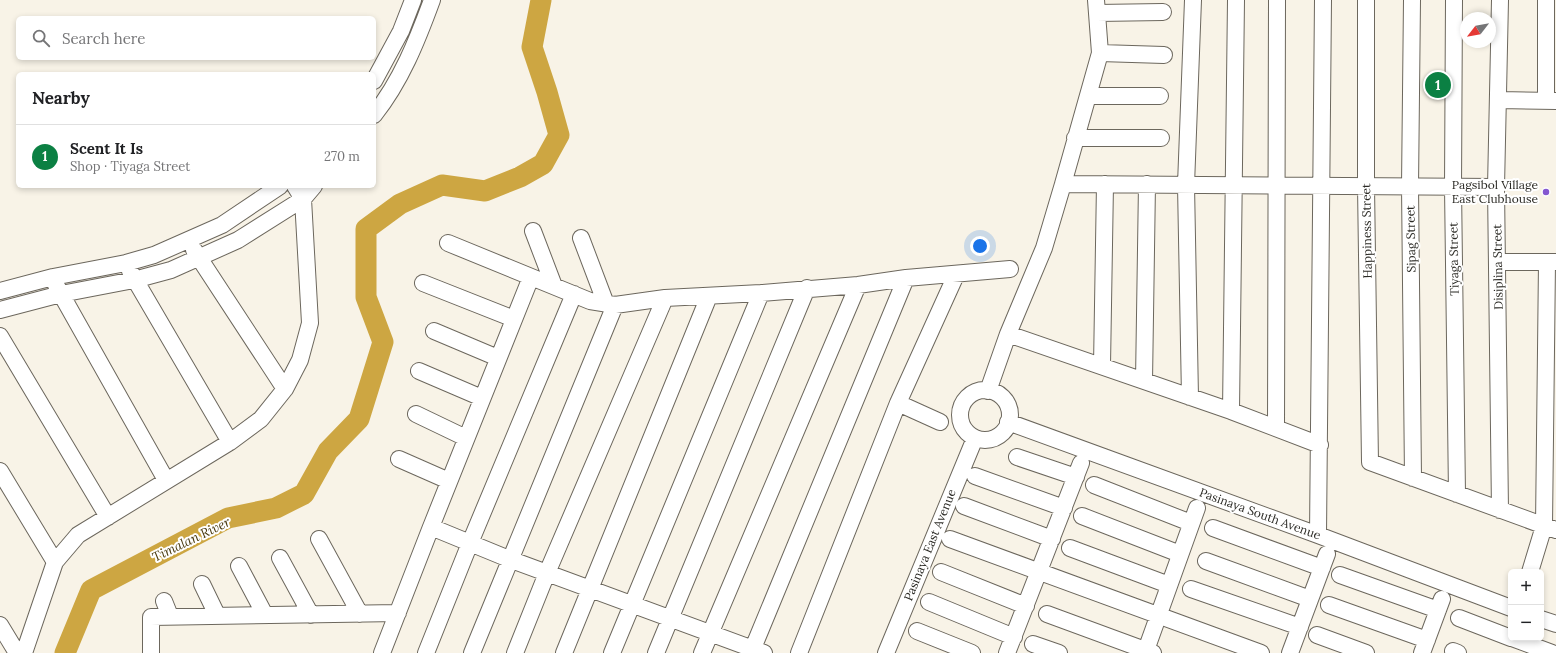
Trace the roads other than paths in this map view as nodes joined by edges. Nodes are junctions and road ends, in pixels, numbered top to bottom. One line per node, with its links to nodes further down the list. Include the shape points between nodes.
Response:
1 (413, 0): 16 (street, via 402,31)
2 (432, 0): 21 (street, via 414,50 388,97)
3 (1193, 0): 27 (street)
4 (1236, 0): 28 (street)
5 (1277, 0): 29 (street)
6 (1323, 0): 30 (street)
7 (1366, 0): 31 (street, Happiness Street)
8 (1412, 0): 32 (street, Sipag Street)
9 (1454, 0): 33 (street, Tiyaga Street)
10 (1500, 0): 19 (street, Disiplina Street)
11 (1546, 0): 20 (street)
12 (1096, 6): 13 (street); 14 (street)
13 (1163, 12)
14 (1100, 53): 15 (street); 17 (street)
15 (1164, 55)
16 (376, 77)
17 (1088, 96): 18 (street); 22 (street)
18 (1160, 96)
19 (1499, 100): 20 (street); 34 (street, Disiplina Street)
20 (1551, 101)
21 (376, 112)
22 (1075, 138): 23 (street); 24 (street)
23 (1161, 138)
24 (1062, 184): 25 (street); 66 (street, via 1044,248)
25 (1105, 184): 26 (street); 69 (street)
26 (1147, 184): 27 (street); 71 (street)
27 (1186, 185): 28 (street); 74 (street)
28 (1233, 185): 29 (street); 77 (street)
29 (1275, 185): 30 (street); 81 (street)
30 (1322, 186): 31 (street); 85 (street)
31 (1366, 186): 32 (street); 90 (street, Happiness Street, via 1370,462)
32 (1410, 186): 33 (street); 90 (street, Sipag Street)
33 (1453, 186): 34 (street); 94 (street, Tiyaga Street)
34 (1496, 187): 43 (street, Disiplina Street)
35 (277, 188): 40 (street, via 222,225)
36 (310, 188): 37 (street)
37 (299, 193): 42 (street, via 238,240); 72 (street, via 310,322 300,360)
38 (533, 231): 54 (street)
39 (581, 238): 62 (street)
40 (188, 242): 42 (street); 45 (street, via 154,256)
41 (448, 243): 48 (street)
42 (200, 258): 51 (street, via 171,270); 72 (street)
43 (1498, 262): 44 (street); 97 (street, Disiplina Street)
44 (1552, 262): 102 (street)
45 (126, 263): 49 (street); 51 (street)
46 (1010, 268): 47 (street)
47 (956, 275): 50 (street); 76 (street)
48 (531, 277): 54 (street); 64 (street)
49 (53, 278): 56 (street); 58 (street)
50 (906, 278): 53 (street); 153 (street)
51 (134, 280): 58 (street); 84 (street)
52 (423, 283): 64 (street)
53 (858, 285): 55 (street); 146 (street)
54 (554, 286): 59 (street)
55 (807, 288): 57 (street); 139 (street)
56 (0, 291)
57 (761, 293): 60 (street); 127 (street)
58 (60, 294): 63 (street); 91 (street)
59 (574, 294): 62 (street, via 590,301); 107 (street)
60 (709, 296): 61 (street); 122 (street)
61 (665, 298): 62 (street); 118 (street)
62 (610, 304): 111 (street)
63 (0, 310)
64 (514, 319): 68 (street)
65 (434, 332): 68 (street)
66 (1008, 334): 69 (street); 73 (street)
67 (0, 336): 98 (street)
68 (498, 358): 75 (street)
69 (1102, 366): 71 (street)
70 (419, 370): 75 (street)
71 (1144, 381): 74 (street)
72 (285, 389): 84 (street, via 261,419)
73 (988, 391): 80 (street, via 1004,400 1009,411); 83 (street, via 970,395 960,411 963,427)
74 (1190, 397): 77 (street)
75 (482, 398): 82 (street)
76 (898, 403): 79 (street); 166 (street)
77 (1231, 411): 81 (street)
78 (416, 414): 82 (street)
79 (940, 422)
80 (1008, 422): 83 (street, via 1006,429 997,437 986,440); 103 (street, Pasinaya South Avenue)
81 (1276, 428): 85 (street)
82 (466, 438): 92 (street)
83 (974, 438): 167 (street, Pasinaya East Avenue)
84 (230, 442): 91 (street)
85 (1320, 445): 103 (street)
86 (1017, 457): 96 (street, via 1078,470)
87 (399, 459): 92 (street)
88 (0, 471): 113 (street)
89 (974, 476): 96 (street)
90 (1413, 478): 94 (street)
91 (166, 480): 98 (street)
92 (449, 481): 100 (street)
93 (1094, 485): 109 (street, via 1194,516)
94 (1457, 494): 97 (street)
95 (964, 506): 106 (street)
96 (1064, 508): 106 (street)
97 (1500, 510): 102 (street)
98 (108, 516): 113 (street, via 78,535)
99 (1082, 516): 109 (street)
100 (431, 527): 107 (street); 131 (street)
101 (1213, 528): 124 (street, via 1324,561)
102 (1550, 528): 115 (street)
103 (1318, 535): 130 (street, Pasinaya South Avenue)
104 (319, 538): 132 (street)
105 (950, 539): 117 (street)
106 (1052, 539): 117 (street)
107 (470, 543): 111 (street); 159 (street)
108 (1070, 548): 121 (street)
109 (1180, 554): 121 (street)
110 (280, 558): 136 (street)
111 (509, 559): 118 (street); 160 (street)
112 (1206, 561): 124 (street)
113 (55, 562): 156 (street)
114 (239, 566): 135 (street)
115 (1531, 569)
116 (941, 572): 129 (street)
117 (1039, 572): 129 (street); 138 (street)
118 (547, 573): 122 (street); 161 (street)
119 (1340, 575): 152 (street, via 1440,605)
120 (202, 584): 134 (street)
121 (1169, 585): 138 (street)
122 (591, 589): 127 (street); 162 (street)
123 (1191, 589): 144 (street)
124 (1310, 599): 144 (street)
125 (164, 601): 137 (street)
126 (929, 602): 148 (street)
127 (632, 604): 139 (street); 163 (street)
128 (1329, 605): 152 (street)
129 (1026, 606): 148 (street)
130 (1508, 607)
131 (398, 613): 132 (street); 158 (street)
132 (360, 614): 136 (street)
133 (1047, 614): 154 (street)
134 (217, 615): 135 (street); 137 (street)
135 (265, 615): 136 (street)
136 (311, 615)
137 (170, 616): 157 (street, via 151,617)
138 (1158, 616): 154 (street); 171 (street)
139 (671, 618): 146 (street); 164 (street)
140 (1459, 618): 149 (street)
141 (1544, 620): 142 (street)
142 (1556, 624)
143 (0, 625): 155 (street)
144 (1300, 627): 172 (street)
145 (917, 631): 168 (street)
146 (710, 633): 153 (street); 165 (street)
147 (1317, 635): 173 (street)
148 (1014, 637): 169 (street)
149 (1508, 637)
150 (1519, 641): 174 (street)
151 (1033, 644): 170 (street)
152 (1424, 647)
153 (756, 652)
154 (1148, 652)
155 (17, 653)
156 (24, 653)
157 (151, 653)
158 (382, 653)
159 (426, 653)
160 (472, 653)
161 (515, 653)
162 (564, 653)
163 (612, 653)
164 (656, 653)
165 (702, 653)
166 (799, 653)
167 (886, 653)
168 (972, 653)
169 (1008, 653)
170 (1059, 653)
171 (1261, 653)
172 (1290, 653)
173 (1366, 653)
174 (1552, 653)

